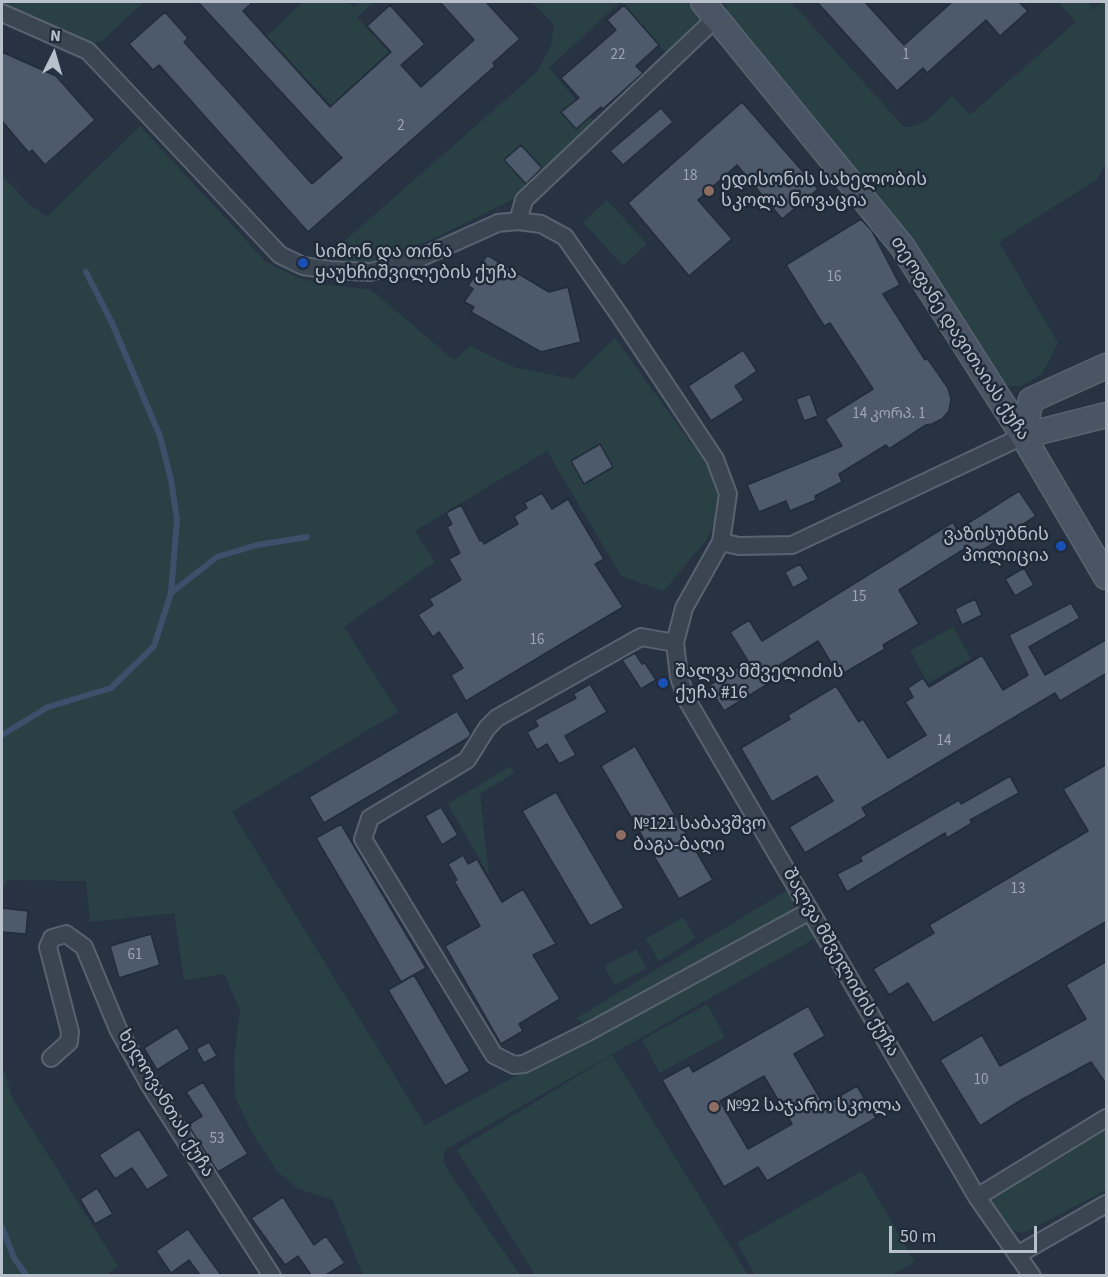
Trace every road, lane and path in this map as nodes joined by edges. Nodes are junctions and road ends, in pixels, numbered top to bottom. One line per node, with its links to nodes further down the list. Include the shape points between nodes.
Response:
1 (710, 10): 3 (street, via 524,200); 6 (main road, თეოფანე დავითაიას ქუჩა, via 902,246)
2 (2, 13): 3 (street, via 88,51 280,255 303,266 371,272 420,258 498,223)
3 (518, 221): 7 (street, via 541,224 565,237 715,459 729,494)
4 (1107, 366): 6 (main road, via 1031,400)
5 (1107, 415): 6 (main road)
6 (1023, 436): 7 (street, via 792,545 739,546); 8 (main road, თეოფანე დავითაიას ქუჩა)
7 (721, 542): 9 (street, შალვა მშველიძის ქუჩა, via 684,608)
8 (1107, 577)
9 (675, 643): 10 (street, შალვა მშველიძის ქუჩა, via 687,700); 10 (street, via 641,637 497,718 467,760 370,818 363,839 494,1055 514,1065 524,1064 590,1031)
10 (810, 911): 13 (street, შალვა მშველიძის ქუჩა)
11 (51, 1058): 16 (street, ხელოვანთას ქუჩა, via 69,1042 70,1032 48,947 52,938 66,934 84,947 118,1029 149,1084)
12 (1107, 1118): 13 (street)
13 (977, 1197): 15 (street, შალვა მშველიძის ქუჩა)
14 (1107, 1204): 15 (street)
15 (1017, 1255): 17 (street, შალვა მშველიძის ქუჩა)
16 (272, 1275)
17 (1032, 1275)

